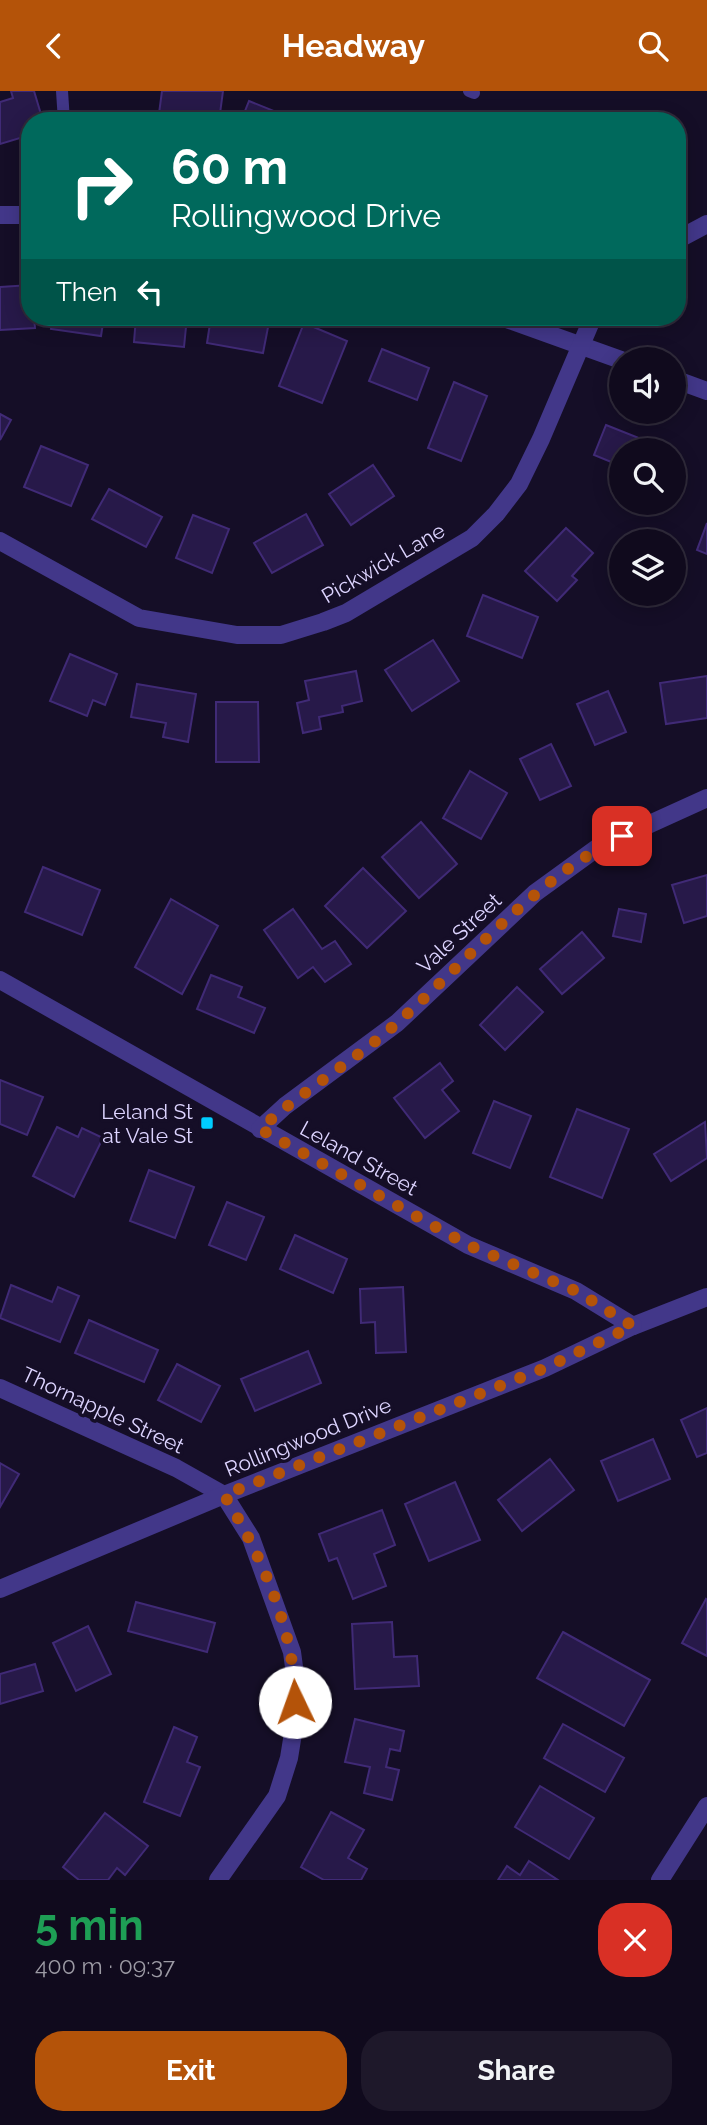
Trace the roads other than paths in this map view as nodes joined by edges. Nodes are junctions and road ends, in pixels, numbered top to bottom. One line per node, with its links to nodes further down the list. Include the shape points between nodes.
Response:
1 (62, 91): 2 (lane)
2 (63, 112)
3 (0, 215): 4 (street)
4 (21, 215)
5 (707, 224): 6 (street)
6 (686, 235)
7 (525, 326): 9 (street)
8 (588, 326): 9 (street, Pickwick Lane)
9 (579, 345): 10 (street); 13 (street, Pickwick Lane, via 541,439 519,484 496,515 472,538 323,622 281,635 237,635 139,618)
10 (609, 356)
11 (686, 383): 12 (street)
12 (707, 391)
13 (0, 541)
14 (707, 798): 16 (street, Vale Street, via 597,848 535,893 397,1023)
15 (0, 980): 16 (street, Leland Street)
16 (260, 1129): 18 (street, Leland Street, via 468,1245 576,1291)
17 (707, 1297): 18 (street)
18 (633, 1326): 20 (street, Rollingwood Drive, via 545,1368)
19 (0, 1388): 20 (street, Thornapple Street, via 176,1468)
20 (224, 1495): 21 (street, Rollingwood Drive); 23 (street, via 251,1538 292,1652 295,1721 277,1796)
21 (0, 1589)
22 (707, 1806): 24 (street)
23 (218, 1880)
24 (660, 1880)

